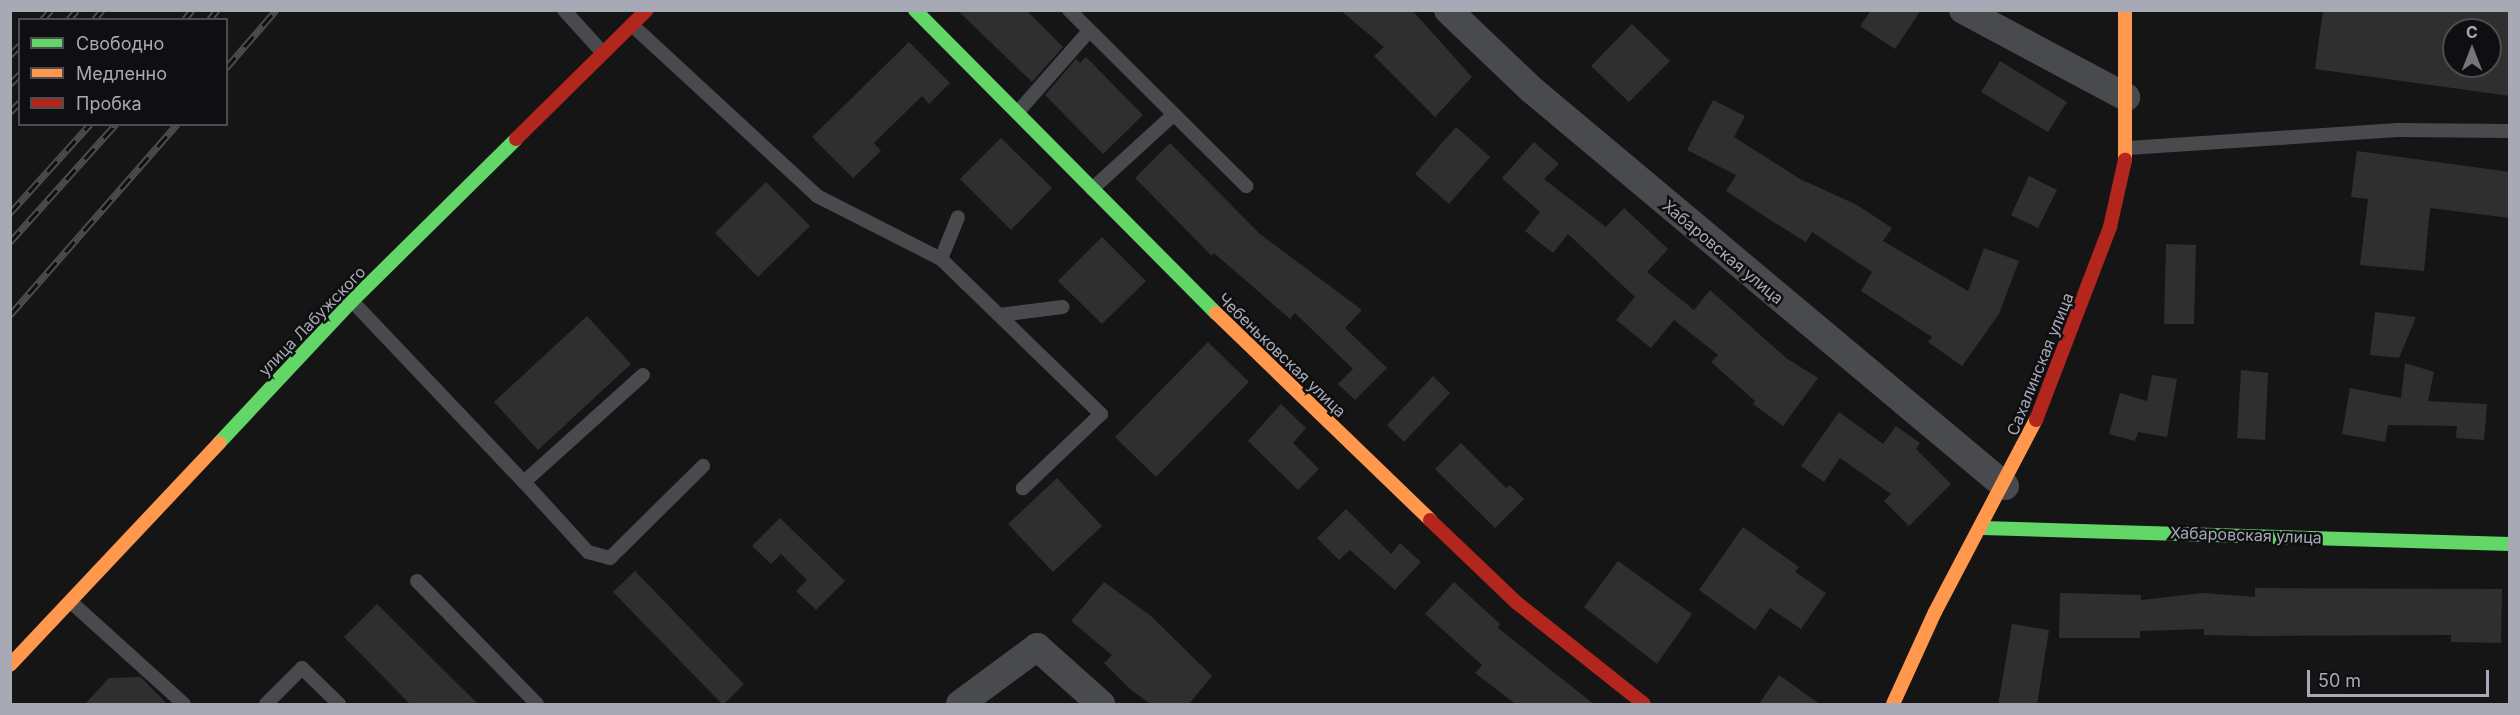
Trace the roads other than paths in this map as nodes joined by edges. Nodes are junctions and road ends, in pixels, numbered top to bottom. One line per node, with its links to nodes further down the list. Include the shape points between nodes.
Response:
1 (564, 10): 10 (lane)
2 (647, 10): 8 (street, улица Лабужского)
3 (915, 10): 12 (street, Чебеньковская улица)
4 (1069, 10): 9 (lane)
5 (1448, 10): 26 (street, Хабаровская улица, via 1532,90)
6 (1963, 10): 11 (street)
7 (2124, 10): 11 (street, Сахалинская улица)
8 (632, 25): 10 (street, улица Лабужского); 19 (lane, via 817,196)
9 (1089, 30): 12 (lane); 13 (lane)
10 (603, 53): 20 (street, улица Лабужского)
11 (2126, 97): 15 (street, Сахалинская улица)
12 (1017, 113): 17 (street, Чебеньковская улица)
13 (1173, 115): 16 (lane); 17 (lane)
14 (2510, 131): 15 (lane, via 2397,130)
15 (2128, 148): 26 (street, Сахалинская улица, via 2092,279 2048,396)
16 (1246, 186)
17 (1092, 189): 39 (street, Чебеньковская улица, via 1517,603)
18 (958, 217): 19 (lane)
19 (941, 259): 22 (lane)
20 (352, 301): 25 (lane); 31 (street, улица Лабужского)
21 (1062, 307): 22 (lane)
22 (999, 315): 27 (lane, via 1101,414)
23 (643, 375): 25 (lane)
24 (703, 466): 25 (lane, via 610,558 588,552)
25 (524, 482)
26 (2005, 486): 28 (street, Сахалинская улица)
27 (1023, 488)
28 (1983, 528): 29 (street, Хабаровская улица); 40 (street, Сахалинская улица, via 1935,612)
29 (2510, 544)
30 (417, 581): 36 (lane)
31 (71, 602): 32 (street, улица Лабужского); 33 (lane)
32 (10, 665)
33 (184, 705)
34 (266, 705): 35 (lane, via 302,668)
35 (339, 705)
36 (537, 705)
37 (960, 705): 38 (street, via 1037,646)
38 (1101, 705)
39 (1644, 705)
40 (1893, 705)

